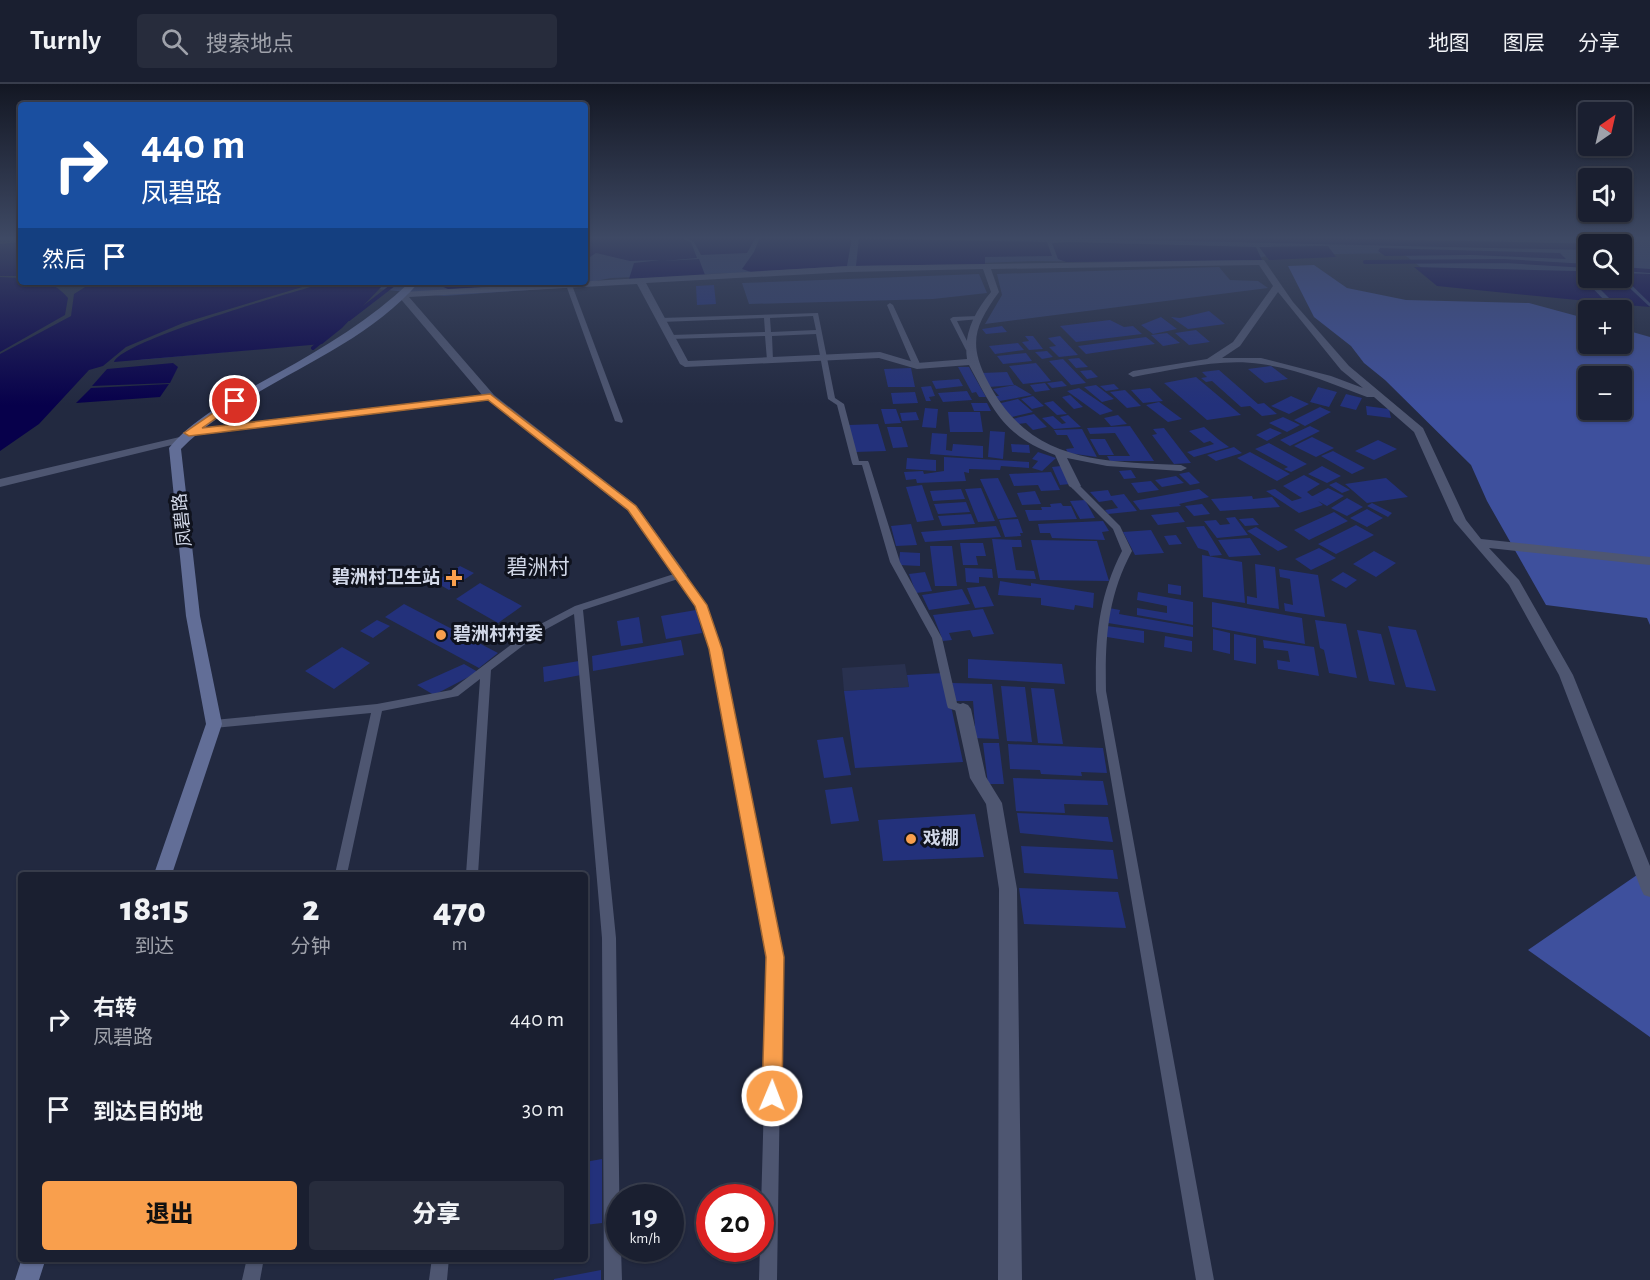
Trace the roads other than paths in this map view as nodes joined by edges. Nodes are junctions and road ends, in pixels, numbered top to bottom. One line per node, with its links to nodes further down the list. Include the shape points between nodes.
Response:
1 (439, 293): 7 (street)
2 (572, 293): 24 (lane)
3 (647, 293): 11 (street)
4 (994, 293): 10 (street)
5 (1273, 293): 18 (street, via 1237,344)
6 (1283, 293): 23 (street, via 1344,368)
7 (402, 295): 22 (street); 25 (main road, via 327,349 235,401)
8 (890, 305): 20 (lane)
9 (766, 316): 11 (lane); 12 (lane, via 816,314); 13 (lane)
10 (978, 318): 15 (street); 15 (lane, via 953,319)
11 (662, 320): 14 (street)
12 (819, 332): 13 (lane); 16 (lane)
13 (768, 334): 14 (lane); 17 (lane)
14 (671, 337): 17 (street, via 686,364)
15 (969, 349): 19 (street)
16 (823, 357): 17 (street); 20 (street, via 880,355); 36 (lane, via 832,399 840,404 856,463 865,463 895,562 937,638 952,705)
17 (770, 360)
18 (1210, 361): 21 (street); 23 (street, via 1261,361 1327,378)
19 (972, 362): 20 (street); 26 (street, via 999,411 1032,440)
20 (917, 366)
21 (1133, 374)
22 (490, 397): 25 (street); 32 (street, via 632,508)
23 (1385, 400): 30 (street, via 1419,430 1460,521)
24 (619, 421)
25 (187, 436): 28 (street); 37 (main road, 凤碧路, via 175,448 190,594)
26 (1060, 455): 27 (street); 29 (street)
27 (1180, 468)
28 (0, 483)
29 (1075, 486): 51 (lane, via 1117,528 1127,551 1116,570 1104,611 1100,634 1101,692)
30 (1477, 543): 31 (street); 41 (street, via 1514,583 1566,675)
31 (1650, 561)
32 (680, 575): 33 (lane); 49 (lane, via 701,605 716,649 775,957)
33 (578, 608): 34 (lane, via 537,630); 48 (lane, via 609,938)
34 (486, 669): 35 (lane, via 454,693); 40 (lane)
35 (377, 708): 37 (lane); 39 (lane)
36 (963, 709): 50 (street, via 978,778 994,802 1008,889)
37 (214, 724): 38 (main road, 凤碧路)
38 (164, 872)
39 (340, 872)
40 (472, 872)
41 (1650, 889)
42 (33, 1262): 45 (main road)
43 (255, 1262): 46 (lane)
44 (440, 1262): 47 (lane)
45 (27, 1280)
46 (251, 1280)
47 (438, 1280)
48 (612, 1280)
49 (768, 1280)
50 (1010, 1280)
51 (1205, 1280)

